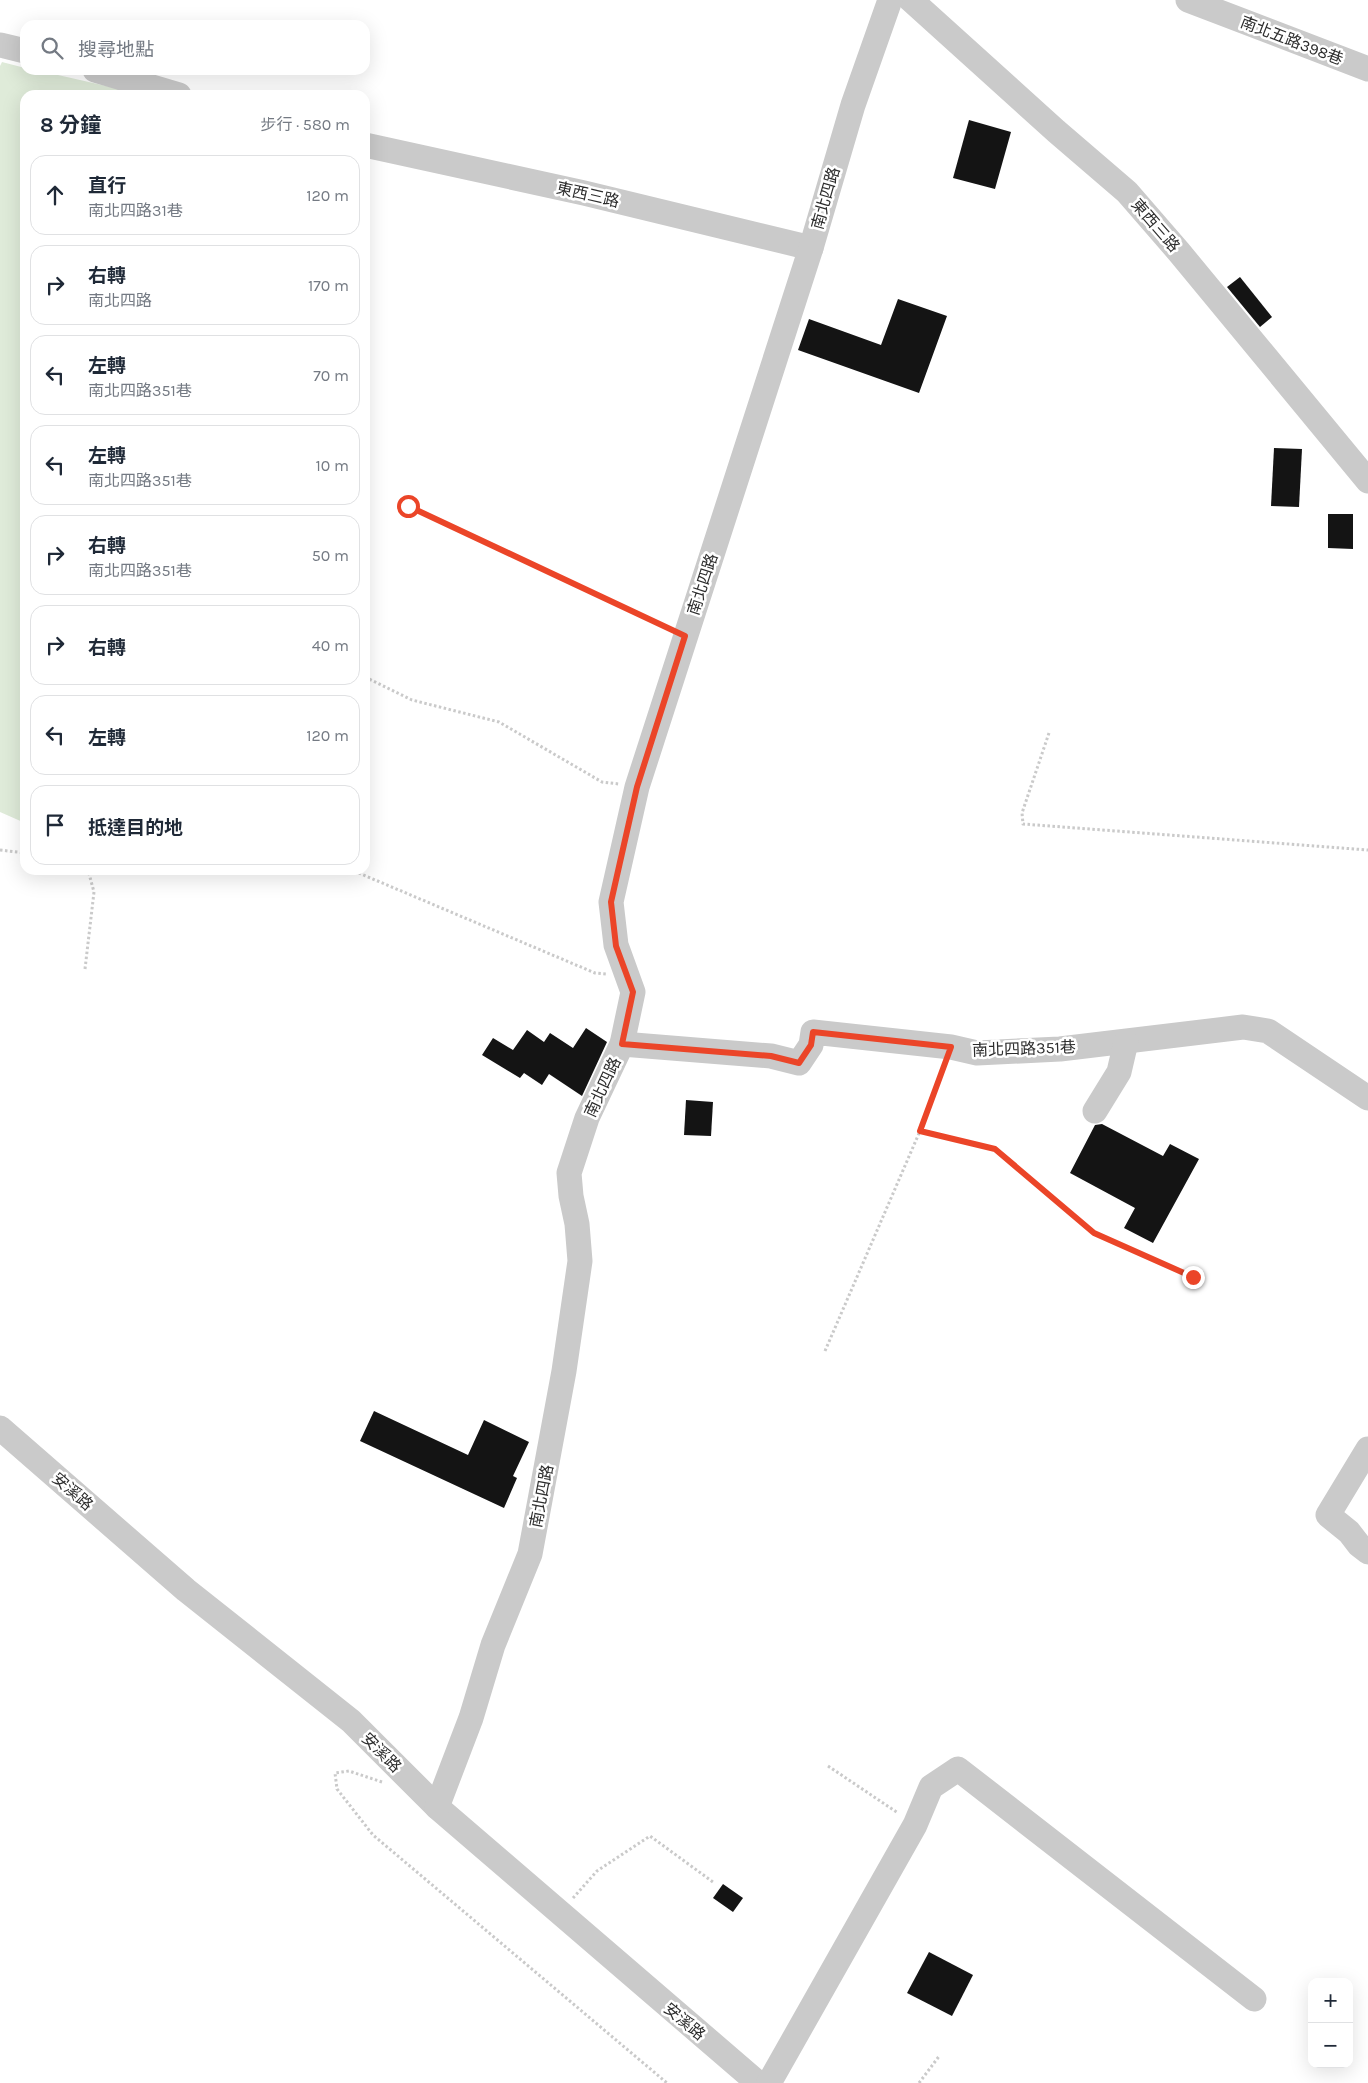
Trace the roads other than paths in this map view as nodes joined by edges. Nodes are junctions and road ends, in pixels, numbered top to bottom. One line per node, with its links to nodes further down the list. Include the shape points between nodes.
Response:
1 (890, 0): 10 (street, 南北四路, via 853,105)
2 (911, 0): 11 (street, 東西三路, via 1127,192)
3 (1188, 0): 6 (street, 南北五路398巷)
4 (0, 45): 5 (street)
5 (20, 50)
6 (1368, 69)
7 (112, 75): 8 (street)
8 (162, 90)
9 (370, 146): 10 (street, 東西三路)
10 (811, 248): 13 (street, 南北四路, via 637,787 611,902 616,946 633,992)
11 (1368, 482)
12 (1126, 1042): 13 (street, 南北四路351巷, via 976,1053 951,1047 813,1032 811,1045 799,1063 771,1056); 14 (street, 南北四路351巷, via 1242,1027 1268,1031); 15 (street, via 1119,1072)
13 (622, 1044): 19 (street, 南北四路, via 587,1118 569,1173 580,1261 564,1371 530,1554 493,1645 471,1718)
14 (1368, 1098)
15 (1095, 1111)
16 (0, 1428): 19 (street, 安溪路, via 186,1590 351,1721)
17 (1368, 1449): 18 (street, via 1328,1515)
18 (1368, 1552)
19 (436, 1807): 21 (street, 安溪路)
20 (1254, 1998): 22 (street, via 958,1769 931,1787 916,1825)
21 (758, 2083)
22 (769, 2083)

